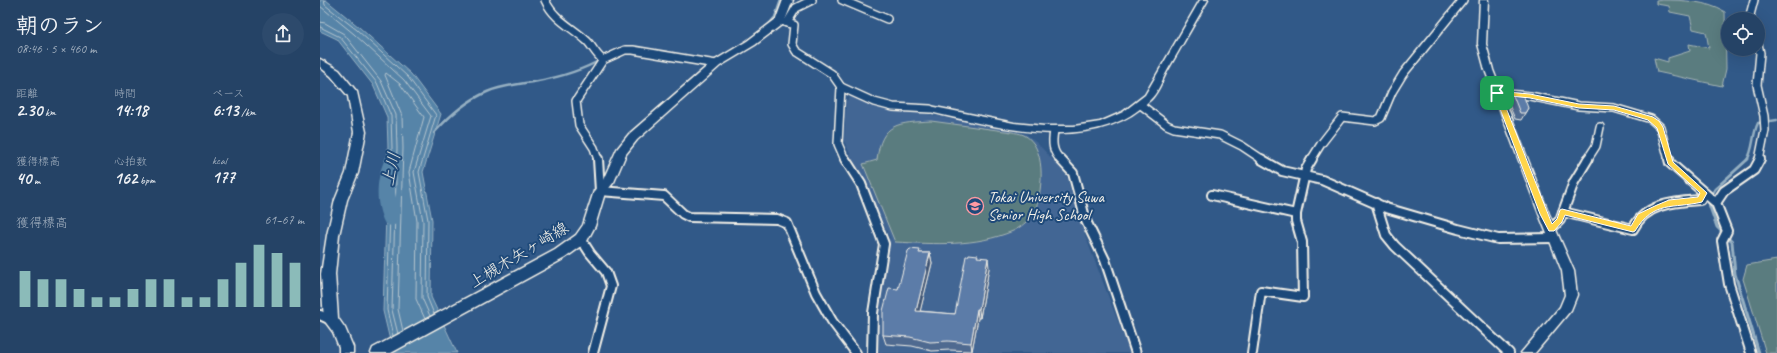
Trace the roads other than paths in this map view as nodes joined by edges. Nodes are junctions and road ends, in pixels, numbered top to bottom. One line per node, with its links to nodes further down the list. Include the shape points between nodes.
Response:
1 (545, 0): 13 (street, via 554,15 587,41)
2 (788, 0): 11 (main road)
3 (812, 0): 11 (street, via 796,8)
4 (842, 0): 10 (street)
5 (1204, 0): 18 (street)
6 (1463, 0): 22 (street, via 1403,74 1381,118 1375,121 1342,117 1314,156)
7 (1484, 0): 17 (street, via 1482,44)
8 (1754, 0): 9 (street)
9 (1751, 12)
10 (887, 19)
11 (783, 22): 15 (main road, 上槻木矢ヶ崎線); 16 (street, via 794,26 792,44 796,51 832,74)
12 (1760, 56): 26 (street, via 1757,85 1764,127 1759,162 1754,170 1724,191)
13 (601, 59): 15 (street, via 625,50 633,50); 23 (street, via 576,101 579,125 598,158)
14 (320, 62): 32 (main road, via 335,73 353,95 360,132 352,173 341,200 333,235)
15 (716, 64): 23 (main road, 上槻木矢ヶ崎線, via 633,137 621,152 608,182)
16 (841, 87): 19 (street, via 880,104); 37 (street, via 838,144 861,184 884,244 873,313)
17 (1497, 93): 24 (street, via 1530,96 1579,106 1614,108 1650,118 1660,127 1670,163); 30 (street)
18 (1142, 105): 21 (street, via 1122,117 1091,128); 22 (street, via 1167,125 1220,135 1273,167)
19 (930, 110): 21 (street)
20 (1600, 127): 28 (street, via 1596,146 1574,182)
21 (1054, 131): 38 (street, via 1054,151 1061,161 1070,166 1073,173 1086,221 1105,260)
22 (1305, 176): 27 (street, via 1322,180); 29 (street)
23 (600, 191): 31 (main road, 上槻木矢ヶ崎線, via 589,226); 36 (street, via 664,196 689,217 777,219 787,223 816,293 832,321)
24 (1704, 193): 26 (street); 28 (street, via 1700,200 1659,206 1641,216 1633,229)
25 (1212, 195): 29 (street)
26 (1716, 202): 42 (street, via 1725,236 1729,284)
27 (1376, 203): 30 (street, via 1498,239 1510,240); 40 (street, via 1386,235 1395,246)
28 (1562, 212): 30 (street)
29 (1296, 214): 39 (street, via 1302,242 1302,297 1261,291)
30 (1552, 233): 41 (street, via 1568,271 1571,295 1565,310)
31 (581, 239): 34 (main road, 上槻木矢ヶ崎線, via 560,254); 35 (street, via 590,255 607,271 611,286)
32 (326, 317): 33 (main road, via 338,328)
33 (346, 353)
34 (378, 353)
35 (593, 353)
36 (856, 353)
37 (872, 353)
38 (1136, 353)
39 (1252, 353)
40 (1509, 353)
41 (1527, 353)
42 (1751, 353)

